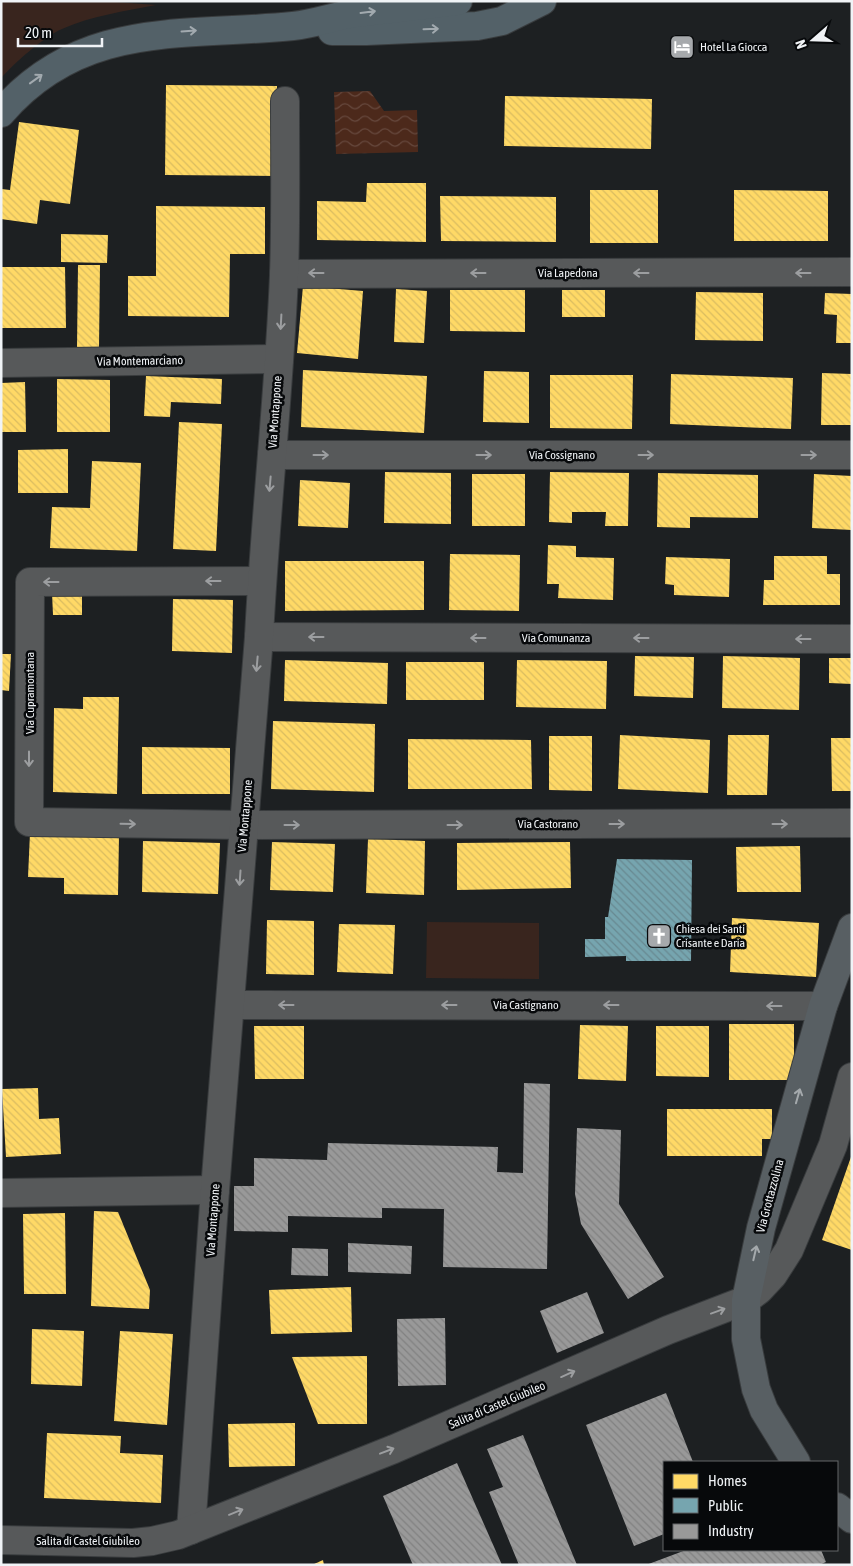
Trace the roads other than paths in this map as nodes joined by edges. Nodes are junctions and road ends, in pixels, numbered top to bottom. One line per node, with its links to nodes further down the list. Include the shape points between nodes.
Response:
1 (458, 1): 3 (highway, one-way to 1, via 350,14)
2 (542, 1): 3 (highway, one-way to 2, via 351,32 470,27 502,21)
3 (295, 26): 5 (highway, one-way to 3, via 39,76 105,46 175,32)
4 (285, 101): 7 (street, Via Montappone)
5 (1, 113)
6 (852, 272): 7 (street, Via Lapedona, one-way to 7)
7 (284, 274): 8 (street, Via Montappone, one-way to 8)
8 (279, 359): 9 (street, Via Montemarciano); 10 (street, Via Montappone)
9 (1, 363)
10 (272, 455): 11 (street, Via Cossignano, one-way to 11); 12 (street, Via Montappone, one-way to 12)
11 (852, 455)
12 (262, 581): 13 (street, Via Montappone); 16 (street, Via Cupramontana, one-way to 16, via 30,582 29,822)
13 (259, 637): 14 (street, Via Comunanza, one-way to 13); 16 (street, Via Montappone, one-way to 16)
14 (852, 639)
15 (852, 824): 16 (street, Via Castorano, one-way to 15)
16 (244, 825): 18 (street, Via Montappone, one-way to 18)
17 (852, 928): 19 (street, Via Grottazzolina)
18 (230, 1005): 19 (street, Via Castignano, one-way to 18); 21 (street, Via Montappone)
19 (823, 1006): 23 (street, Via Grottazzolina, one-way to 19, via 761,1228)
20 (852, 1077): 23 (street, Salita di Castel Giubileo, via 833,1145 788,1250 773,1275)
21 (215, 1190): 22 (street); 27 (street, Via Montappone)
22 (1, 1193)
23 (746, 1300): 24 (street, Via Grottazzolina, via 746,1339 756,1389 764,1410); 27 (street, Salita di Castel Giubileo, one-way to 23, via 394,1449 668,1330)
24 (795, 1461)
25 (838, 1508): 26 (street)
26 (852, 1519)
27 (191, 1530): 28 (street, Salita di Castel Giubileo, via 163,1539 133,1543)
28 (1, 1540)

